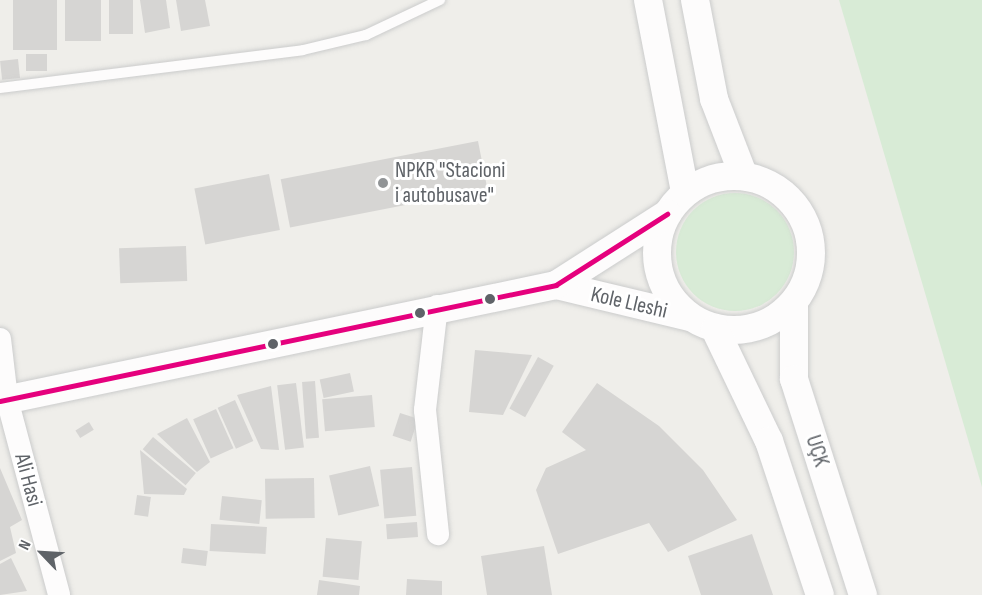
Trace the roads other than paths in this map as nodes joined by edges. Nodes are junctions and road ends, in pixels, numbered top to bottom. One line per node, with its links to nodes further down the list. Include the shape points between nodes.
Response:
1 (440, 0): 4 (lane, via 366,35 303,50)
2 (648, 0): 6 (street)
3 (695, 0): 5 (street, via 714,99)
4 (0, 88)
5 (743, 174): 6 (street, UÇK, via 710,179); 9 (street, UÇK, via 790,198 806,222 812,250 808,279)
6 (685, 192): 7 (street, UÇK)
7 (667, 214): 8 (street, Kole Lleshi); 11 (street, UÇK, via 657,241 658,270 669,296)
8 (556, 285): 10 (street); 11 (street, Kole Lleshi)
9 (794, 304): 12 (street, UÇK, via 762,325); 18 (street, UÇK, via 794,379)
10 (437, 306): 14 (street); 15 (street, via 425,410)
11 (689, 317): 12 (street, UÇK)
12 (715, 329): 17 (street, UÇK, via 769,441)
13 (0, 339): 14 (street, Ali Hasi)
14 (3, 400): 16 (street, Ali Hasi)
15 (438, 534)
16 (59, 595)
17 (820, 595)
18 (863, 595)

